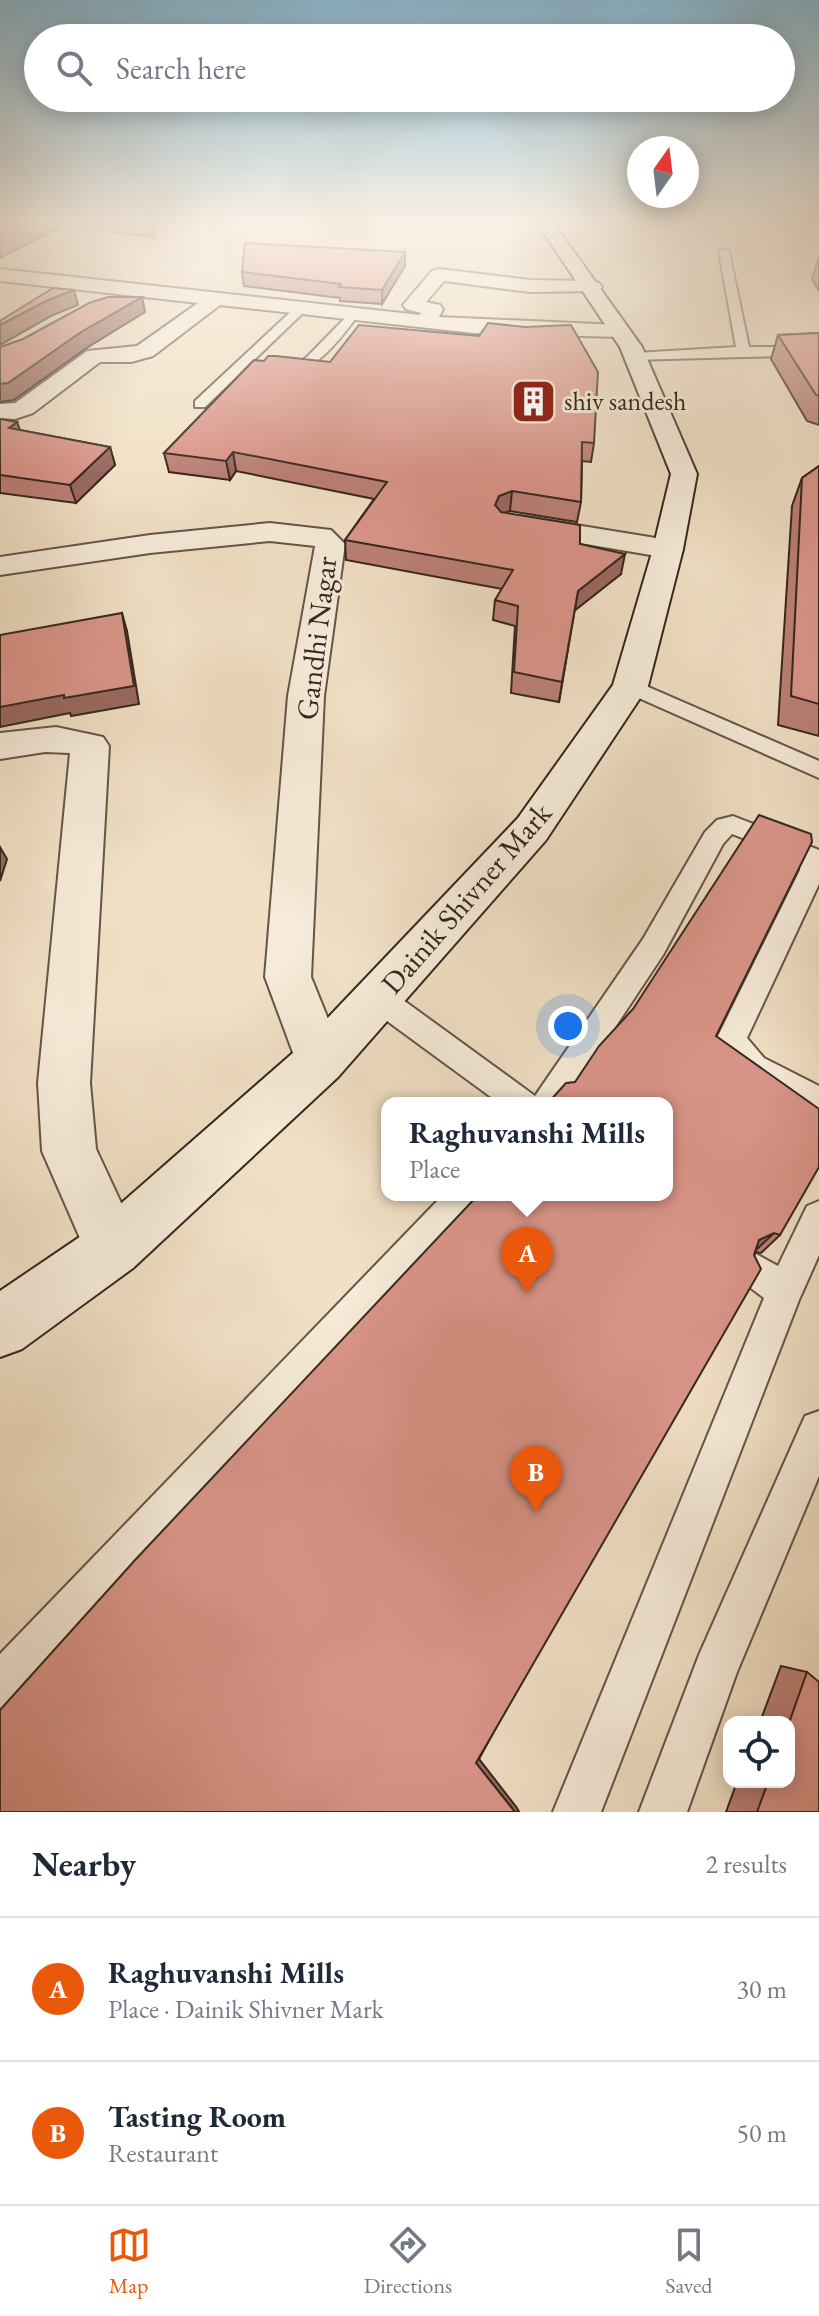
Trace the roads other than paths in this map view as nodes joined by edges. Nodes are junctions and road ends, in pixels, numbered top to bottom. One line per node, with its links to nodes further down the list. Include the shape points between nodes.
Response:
1 (199, 306): 15 (street, via 145,351)
2 (291, 306): 16 (lane)
3 (307, 306): 8 (street)
4 (416, 306): 9 (street, via 433,309)
5 (523, 306): 11 (street)
6 (604, 306): 12 (street, Dainik Shivner Mark)
7 (734, 306): 13 (lane)
8 (353, 314): 9 (street); 18 (lane, via 304,366)
9 (426, 322): 11 (street)
10 (147, 327): 15 (street)
11 (524, 329): 12 (street)
12 (628, 344): 13 (lane); 22 (street, Dainik Shivner Mark, via 684,474)
13 (743, 351): 14 (lane)
14 (819, 351)
15 (109, 354): 20 (street, via 90,359 20,411)
16 (238, 369): 17 (lane); 19 (lane)
17 (254, 369)
18 (269, 369)
19 (200, 404)
20 (0, 411)
21 (510, 523): 22 (street)
22 (668, 549): 24 (street, Dainik Shivner Mark)
23 (0, 566): 28 (street, Gandhi Nagar, via 270,532 321,536 330,544 306,696 288,977)
24 (630, 686): 26 (lane); 27 (street, Dainik Shivner Mark, via 532,829)
25 (0, 746): 34 (street, via 71,738 90,746 64,1083 69,1151)
26 (819, 770)
27 (378, 998): 28 (street, Dainik Shivner Mark); 29 (lane)
28 (320, 1061): 34 (street, Dainik Shivner Mark)
29 (515, 1097)
30 (551, 1097): 31 (lane, via 653,947 714,838 733,825 809,854 813,861 732,1038 733,1047 751,1066)
31 (819, 1101)
32 (459, 1201): 37 (lane)
33 (819, 1218): 38 (lane, via 770,1281)
34 (113, 1248): 35 (street, Dainik Shivner Mark)
35 (0, 1327)
36 (819, 1430): 39 (lane, via 715,1671)
37 (0, 1686)
38 (577, 1812)
39 (663, 1812)

